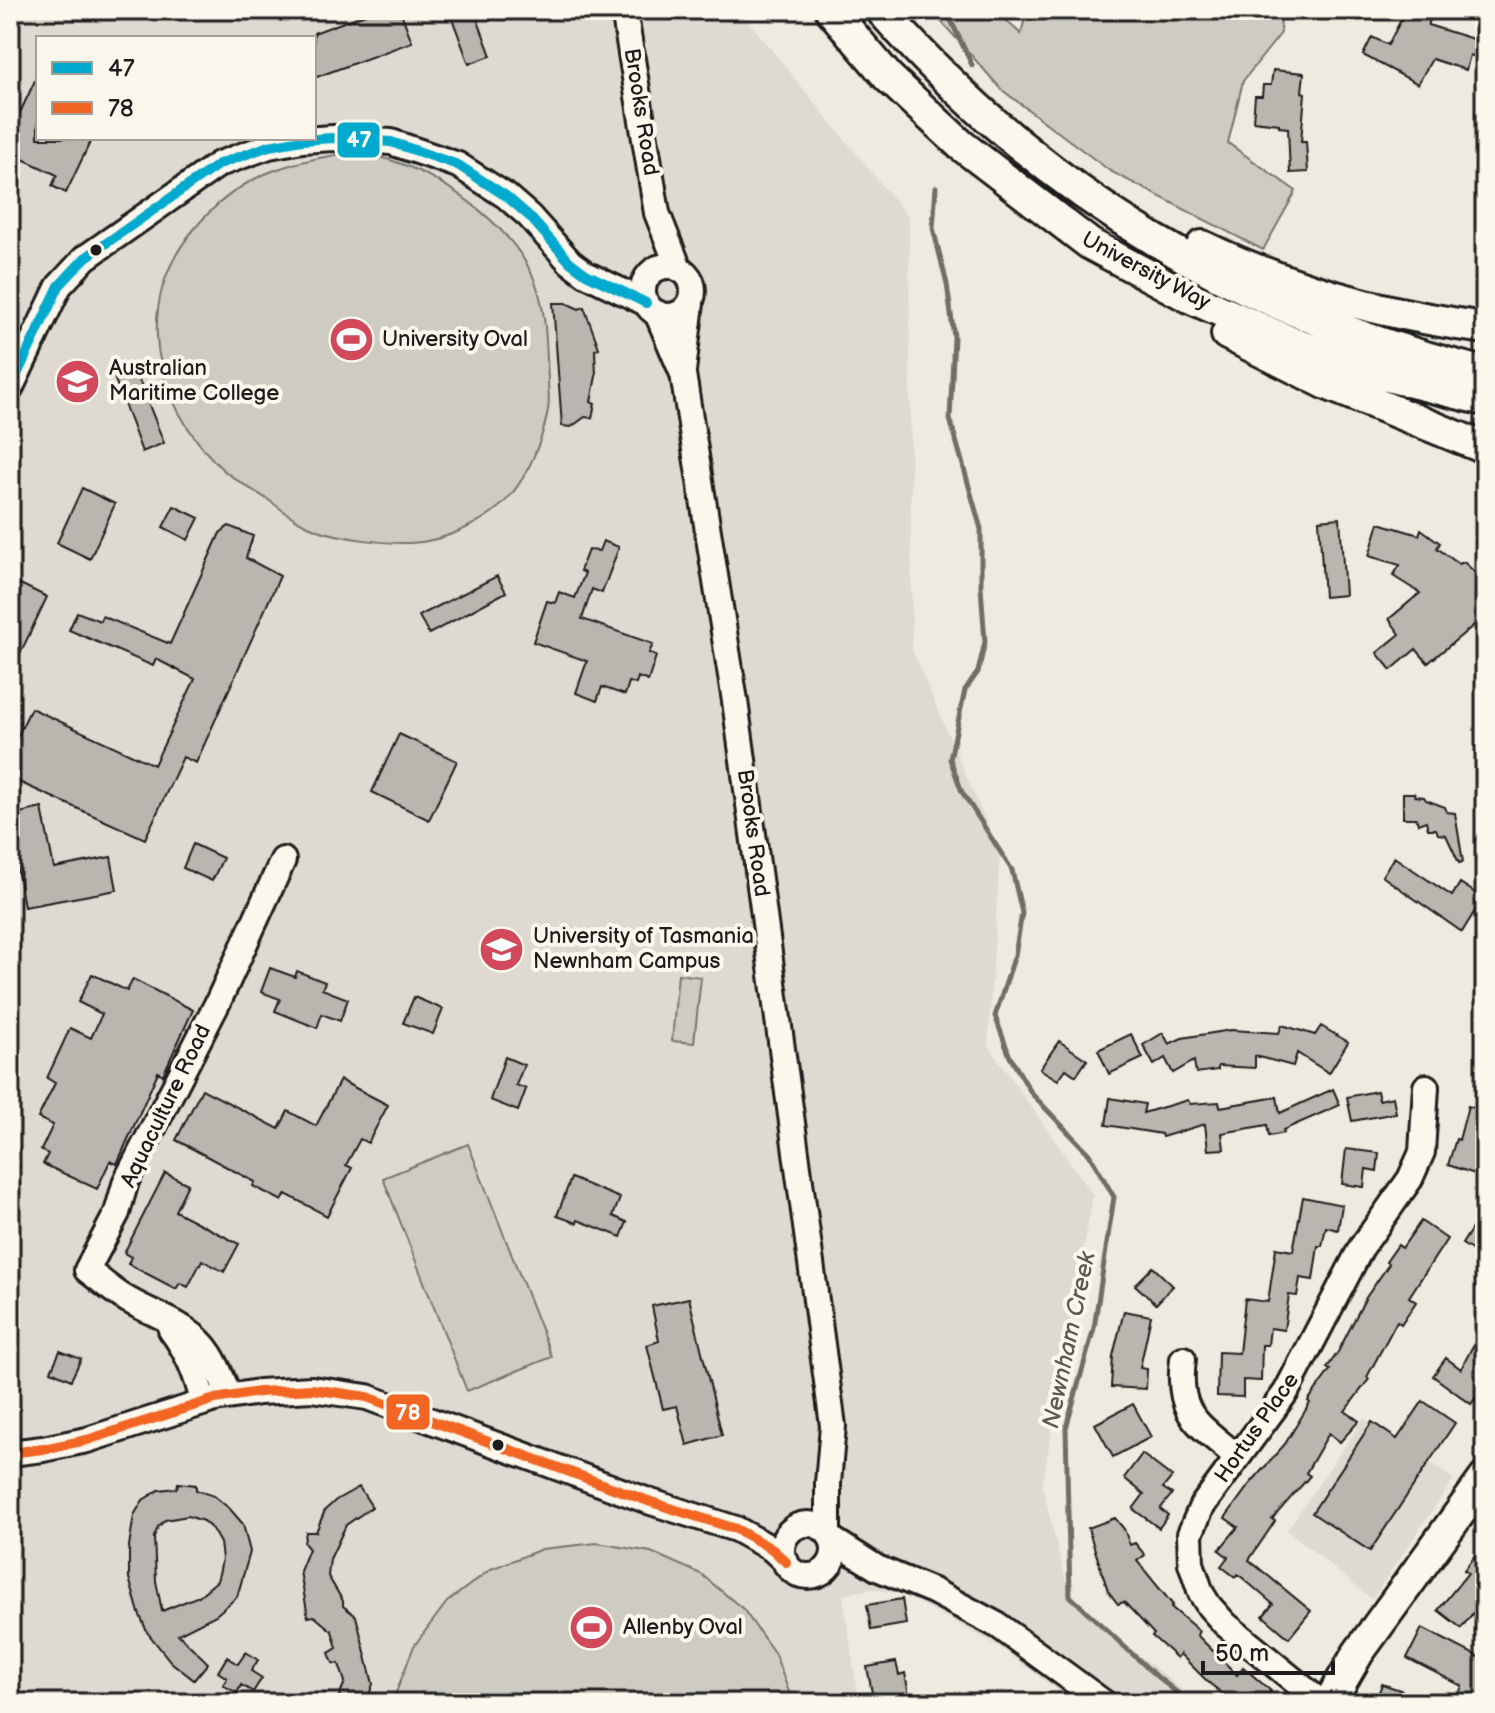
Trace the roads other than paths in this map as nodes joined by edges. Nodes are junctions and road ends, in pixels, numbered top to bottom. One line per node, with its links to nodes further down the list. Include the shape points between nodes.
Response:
1 (624, 10): 9 (street, Brooks Road)
2 (814, 10): 5 (main road)
3 (831, 10): 5 (main road, University Way)
4 (881, 10): 6 (main road, University Way)
5 (888, 77): 10 (main road, University Way, via 961,145)
6 (972, 105): 16 (main road, via 1080,179 1233,260 1393,313); 17 (main road, University Way, via 1064,181 1213,274 1321,323)
7 (312, 140): 19 (street, via 269,146 219,164 75,266 59,286)
8 (316, 140): 13 (street, via 391,142 458,165 506,196 570,262)
9 (657, 213): 11 (street, Brooks Road); 12 (street, Brooks Road)
10 (1090, 244): 20 (main road, University Way, via 1187,296 1295,344 1379,374); 21 (main road, via 1171,303 1272,358)
11 (679, 269): 12 (street, via 664,267); 14 (street, via 693,287)
12 (650, 274): 13 (street); 15 (street, via 644,287)
13 (593, 278): 15 (street)
14 (691, 303): 15 (street, via 672,316); 18 (street, Brooks Road)
15 (651, 308): 18 (street, Brooks Road)
16 (1485, 328)
17 (1485, 373)
18 (683, 374): 31 (street, Brooks Road, via 737,716 833,1426)
19 (10, 389)
20 (1485, 400)
21 (1485, 448)
22 (283, 860): 24 (street, Aquaculture Road, via 87,1270)
23 (1426, 1087): 29 (street, Hortus Place, via 1422,1152 1410,1179 1361,1248 1286,1392)
24 (162, 1318): 26 (street, Aquaculture Road, via 184,1326 204,1347); 27 (street, Aquaculture Road, via 188,1354)
25 (1183, 1359): 29 (street, via 1184,1404 1192,1418)
26 (229, 1396): 27 (street); 33 (street, via 312,1389 367,1397)
27 (203, 1402): 28 (street, via 87,1440)
28 (10, 1453)
29 (1237, 1457): 38 (street, Hortus Place, via 1195,1518 1189,1548 1195,1578 1225,1624)
30 (1485, 1478): 38 (main road)
31 (828, 1483): 32 (street); 34 (street, Brooks Road)
32 (793, 1528): 33 (street); 34 (street, via 813,1524); 35 (street, via 783,1545)
33 (736, 1529): 35 (street)
34 (830, 1536): 36 (street); 37 (street, via 834,1557)
35 (786, 1562): 37 (street, via 807,1576)
36 (877, 1568): 37 (street); 39 (street, via 999,1626)
37 (824, 1571)
38 (1317, 1701)
39 (1104, 1703)

